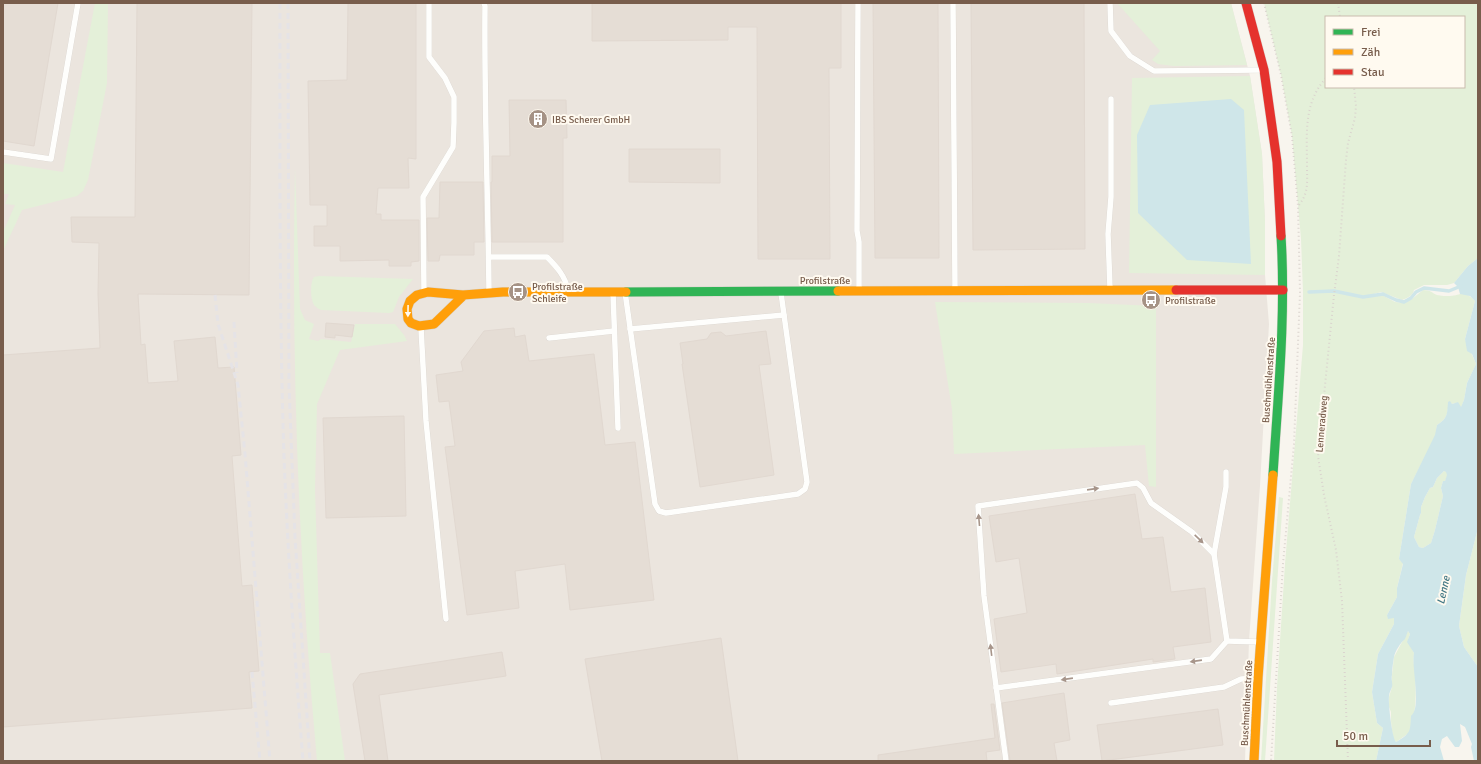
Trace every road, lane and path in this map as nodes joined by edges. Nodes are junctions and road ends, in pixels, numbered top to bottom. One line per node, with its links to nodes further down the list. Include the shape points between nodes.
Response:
1 (78, 3): 14 (lane, via 51,159)
2 (429, 3): 26 (lane, via 429,56 445,78 454,97 454,123 453,147 423,197)
3 (484, 3): 16 (lane)
4 (858, 3): 19 (lane)
5 (953, 3): 20 (lane)
6 (1110, 3): 10 (lane, via 1111,31 1130,56 1154,71)
7 (1246, 3): 10 (street, Buschmühlenstraße)
8 (1338, 3): 9 (path)
9 (1340, 16)
10 (1264, 70): 17 (street, Buschmühlenstraße, via 1277,162)
11 (1325, 79): 15 (path, via 1318,87 1310,106 1307,186 1304,198)
12 (1354, 88): 46 (path, Lenneradweg, via 1355,118 1348,149 1318,456 1336,550 1342,601)
13 (1111, 99): 21 (lane, via 1108,234)
14 (3, 152)
15 (1298, 206)
16 (489, 257): 22 (lane); 23 (lane, via 546,257 556,265 566,279)
17 (1283, 290): 21 (street, Profilstraße); 39 (street, Buschmühlenstraße)
18 (781, 291): 19 (street, Profilstraße); 25 (street, Profilstraße); 29 (lane)
19 (859, 291): 20 (street, Profilstraße)
20 (956, 291): 21 (street, Profilstraße)
21 (1110, 291)
22 (489, 292): 23 (street, Profilstraße); 28 (street, Profilstraße)
23 (569, 292): 24 (street, Profilstraße)
24 (612, 292): 25 (street, Profilstraße); 32 (lane)
25 (625, 292): 31 (lane)
26 (424, 293): 28 (street, Profilstraße, via 446,292); 30 (street, one-way to 30, via 412,298 407,310 411,322)
27 (1300, 293): 45 (path, via 1294,444 1283,564)
28 (464, 295): 30 (street, via 434,324)
29 (784, 315): 31 (lane); 31 (lane, via 807,482 805,489 798,494 666,513 659,511 656,504)
30 (421, 327): 37 (lane, via 426,421)
31 (630, 329)
32 (614, 331): 33 (lane); 34 (lane)
33 (549, 338)
34 (618, 428)
35 (1226, 472): 36 (lane, via 1226,487)
36 (1214, 554): 38 (lane); 41 (lane, one-way to 36, via 984,596 978,506 1137,483 1143,488 1151,503 1192,532)
37 (446, 619)
38 (1227, 641): 39 (lane); 41 (lane, one-way to 41, via 1211,659)
39 (1260, 642): 40 (street, Buschmühlenstraße)
40 (1258, 678): 42 (lane, via 1241,679 1224,687); 44 (street, Buschmühlenstraße)
41 (996, 688): 43 (lane)
42 (1111, 703)
43 (1006, 761)
44 (1254, 761)
45 (1271, 761)
46 (1348, 761)

